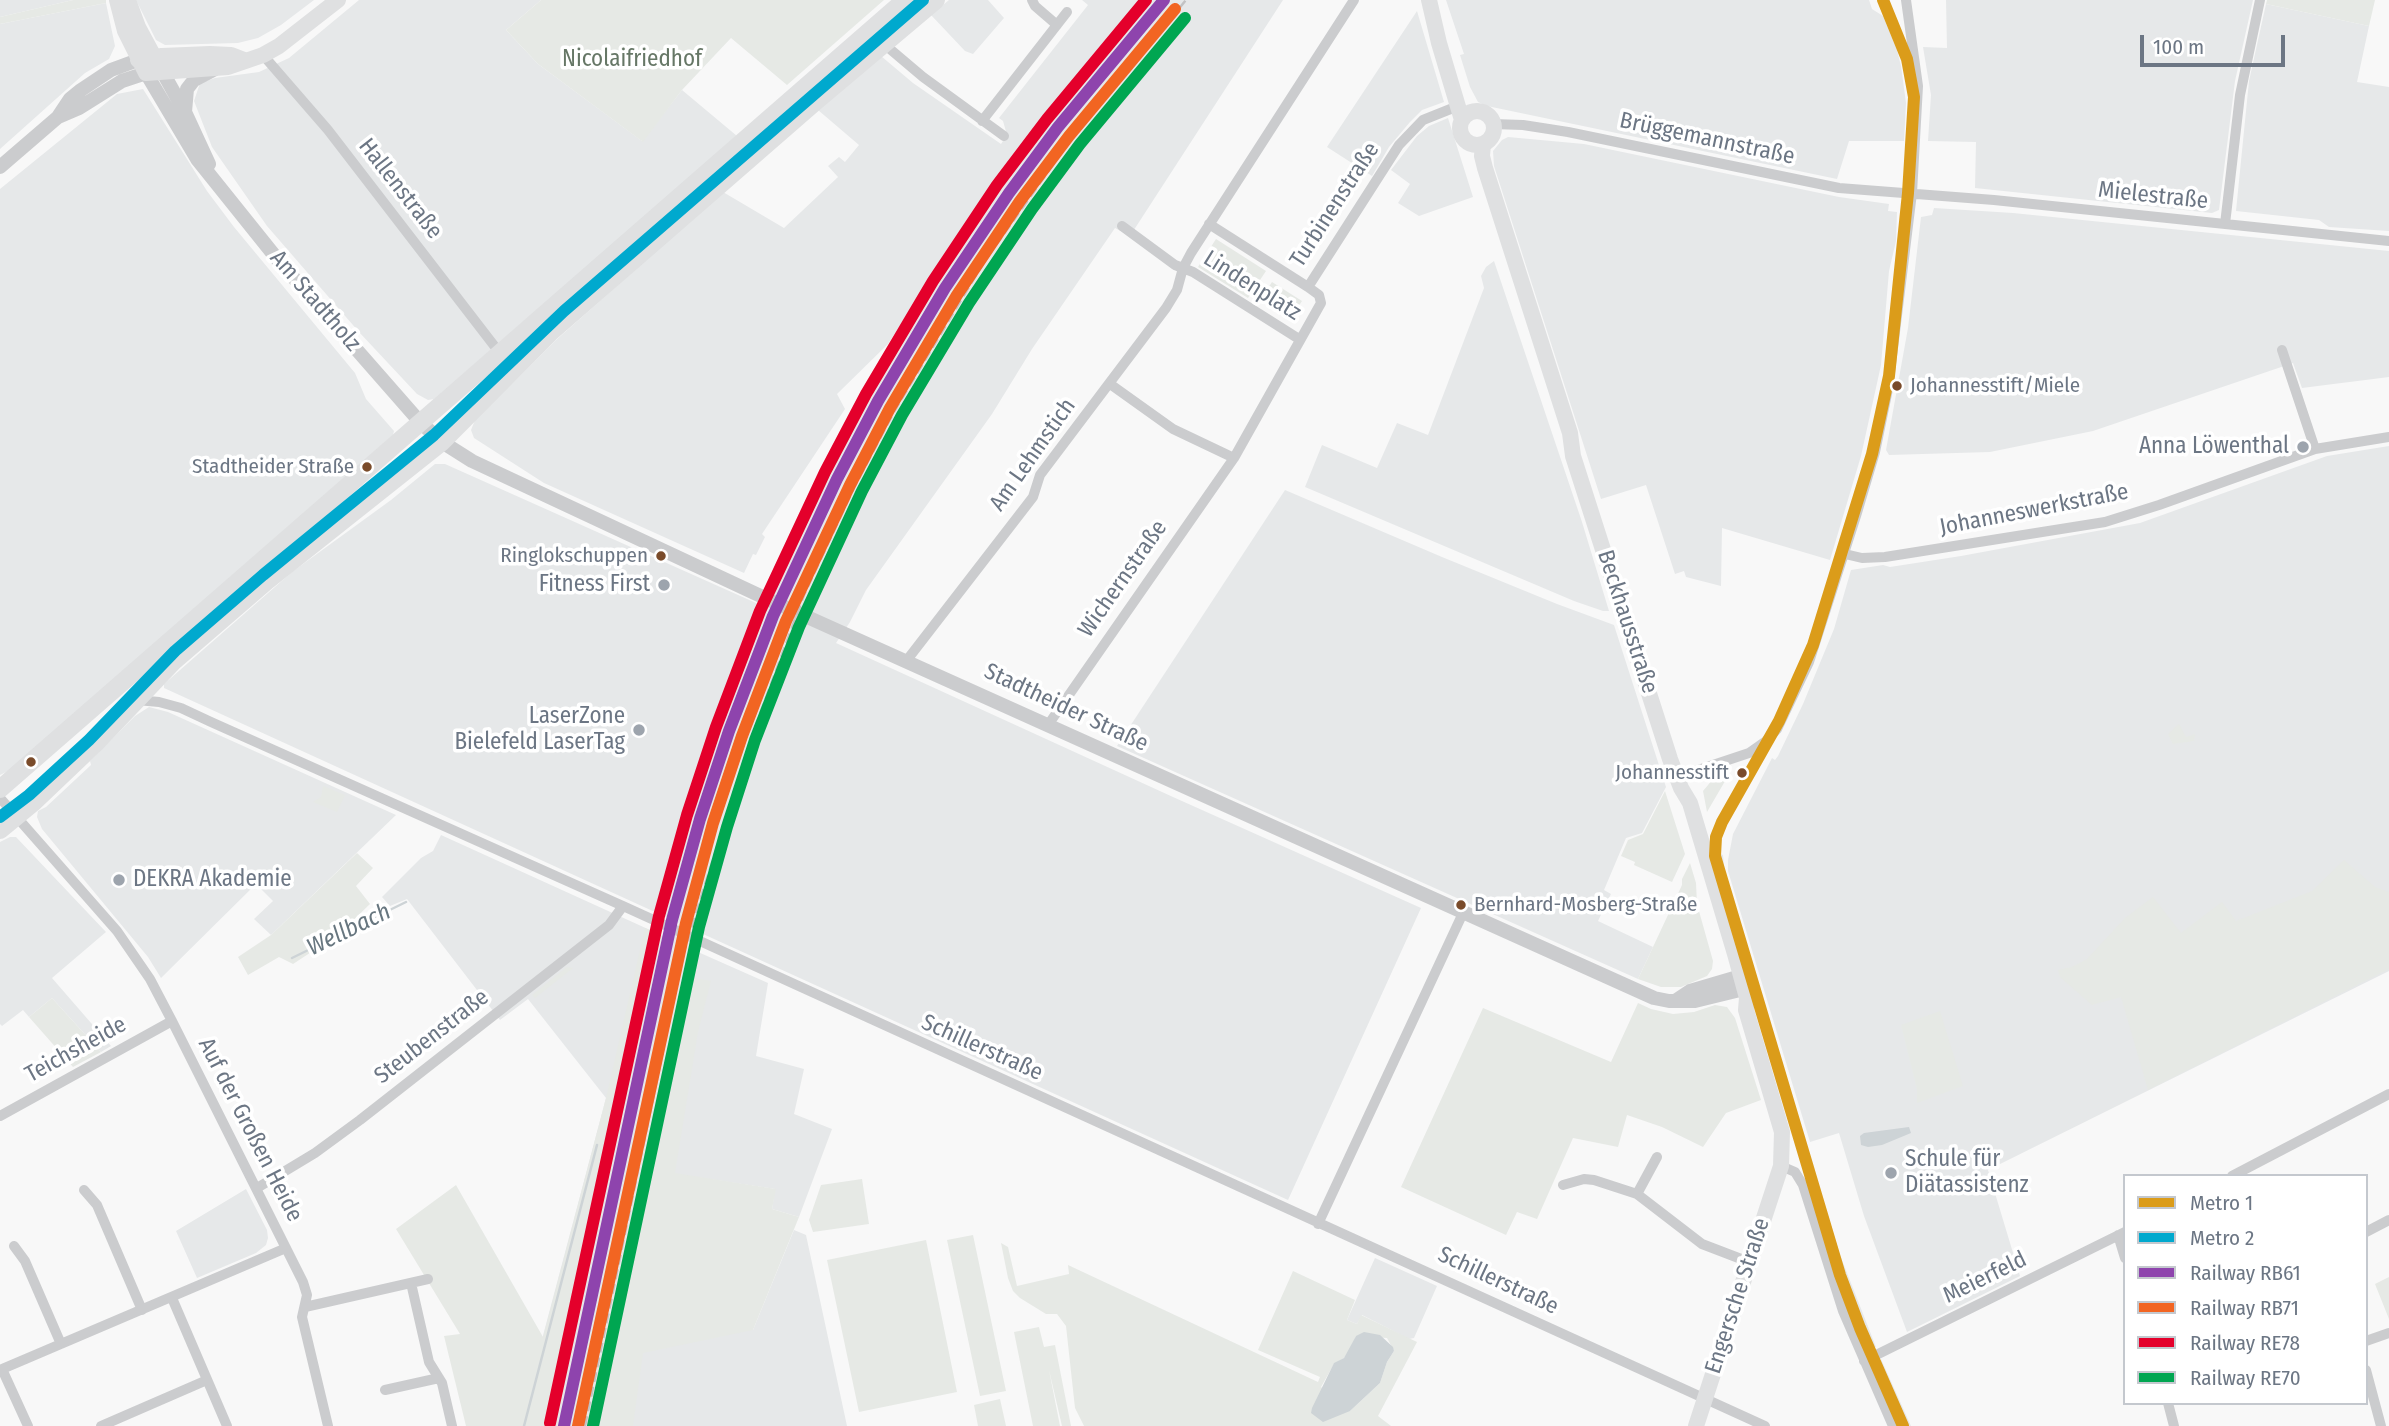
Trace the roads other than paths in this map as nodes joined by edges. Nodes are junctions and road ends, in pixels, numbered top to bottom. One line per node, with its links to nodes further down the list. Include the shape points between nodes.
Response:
1 (117, 0): 16 (main road, Am Stadtholz, via 125,31)
2 (128, 0): 16 (main road, Am Stadtholz)
3 (338, 0): 14 (main road)
4 (905, 0): 35 (main road)
5 (936, 0): 13 (main road)
6 (1032, 0): 12 (street)
7 (1354, 0): 27 (street, Am Lehmstich)
8 (1429, 0): 19 (main road, via 1438,43)
9 (1906, 0): 26 (street, via 1918,80)
10 (2260, 0): 28 (street, via 2240,95)
11 (1067, 12): 12 (street)
12 (1057, 25): 20 (street)
13 (884, 44): 20 (street); 39 (main road, via 551,332)
14 (262, 55): 15 (main road); 35 (street, Hallenstraße, via 328,130)
15 (244, 60): 16 (main road, via 231,55); 17 (main road)
16 (150, 65): 17 (main road); 18 (street, Am Stadtholz); 24 (street, via 117,67 95,80); 25 (street, Am Stadtholz, via 197,159)
17 (218, 68): 18 (street, via 194,80 187,89)
18 (185, 112): 25 (street, Am Stadtholz)
19 (1464, 113): 21 (main road, via 1478,111); 23 (main road, via 1461,133); 32 (street, Turbinenstraße, via 1433,115 1406,136)
20 (982, 121): 22 (street)
21 (1493, 124): 23 (main road, via 1492,135); 26 (street, Brüggemannstraße, via 1557,130 1839,188)
22 (1004, 136)
23 (1476, 143): 48 (main road, Beckhausstraße)
24 (0, 167)
25 (215, 179): 37 (street, Am Stadtholz)
26 (1912, 193): 28 (street, Mielestraße); 42 (street, via 1888,388)
27 (1209, 224): 31 (street, Am Lehmstich); 32 (street, Lindenplatz)
28 (2225, 224): 30 (street, Mielestraße)
29 (1122, 226): 31 (street)
30 (2389, 241)
31 (1182, 268): 33 (street, Lindenplatz); 36 (street, Am Lehmstich, via 1177,290 1166,308)
32 (1308, 287): 33 (street, Turbinenstraße, via 1321,303)
33 (1299, 339): 41 (street, Turbinenstraße)
34 (2282, 350): 40 (street)
35 (499, 352): 37 (main road)
36 (1110, 384): 41 (street, via 1173,429); 43 (street, Am Lehmstich, via 1040,475 1033,497)
37 (419, 422): 39 (street, Am Stadtholz); 49 (main road)
38 (2389, 437): 40 (street, Johanneswerkstraße)
39 (442, 442): 43 (street, Stadtheider Straße, via 530,489); 44 (main road, via 267,581)
40 (2315, 449): 42 (street, Johanneswerkstraße, via 2105,522 1885,557)
41 (1234, 458): 47 (street, Wichernstraße)
42 (1845, 554): 48 (street, via 1809,662 1777,729 1749,753)
43 (907, 660): 47 (street, Stadtheider Straße)
44 (155, 681): 45 (main road); 46 (street, Schillerstraße, via 158,692)
45 (137, 700): 46 (street, Schillerstraße); 51 (main road)
46 (181, 708): 53 (street, Schillerstraße)
47 (1048, 725): 54 (street, Stadtheider Straße)
48 (1679, 782): 55 (main road, Beckhausstraße, via 1690,803)
49 (0, 789)
50 (0, 798): 51 (street, Auf der Großen Heide)
51 (17, 817): 52 (main road); 56 (street, Auf der Großen Heide, via 117,931)
52 (0, 830)
53 (623, 906): 63 (street, Steubenstraße, via 609,926 360,1120); 67 (street, Schillerstraße)
54 (1463, 913): 55 (street, Stadtheider Straße, via 1662,1000 1675,1001 1690,991); 67 (street)
55 (1738, 984): 60 (main road, Beckhausstraße, via 1739,1002 1746,1010 1779,1120)
56 (172, 1021): 58 (street, Teichsheide); 63 (street, Auf der Großen Heide)
57 (2389, 1094): 61 (street)
58 (0, 1116)
59 (1657, 1157): 65 (street)
60 (1781, 1166): 72 (main road, Engersche Straße); 81 (street, via 1793,1170 1803,1185)
61 (2236, 1174)
62 (1563, 1185): 65 (street, via 1594,1180)
63 (257, 1188): 71 (street, Auf der Großen Heide)
64 (84, 1189): 77 (street, via 97,1205)
65 (1637, 1194): 72 (street, via 1702,1244)
66 (2389, 1220): 68 (street)
67 (1318, 1223): 87 (street, Schillerstraße)
68 (2368, 1231)
69 (2121, 1234): 81 (street, Meierfeld)
70 (14, 1246): 80 (street)
71 (286, 1248): 75 (street, Auf der Großen Heide); 76 (street, via 303,1282)
72 (1749, 1262): 87 (main road, Engersche Straße)
73 (428, 1279): 74 (street)
74 (411, 1283): 76 (street); 84 (street, via 429,1362)
75 (172, 1298): 77 (street, Auf der Großen Heide); 85 (street)
76 (306, 1307): 92 (street, via 302,1317)
77 (142, 1310): 80 (street, Auf der Großen Heide)
78 (2389, 1333): 79 (street)
79 (2368, 1340)
80 (61, 1344): 82 (street, Auf der Großen Heide)
81 (1864, 1360): 96 (street)
82 (1, 1370): 89 (street)
83 (2368, 1377): 98 (street)
84 (439, 1378): 86 (street); 93 (street)
85 (207, 1380): 90 (street); 91 (street)
86 (385, 1390)
87 (1704, 1400): 94 (main road, Engersche Straße); 95 (street, Schillerstraße)
88 (2169, 1405): 97 (street)
89 (28, 1426)
90 (101, 1426)
91 (227, 1426)
92 (328, 1426)
93 (452, 1426)
94 (1696, 1426)
95 (1765, 1426)
96 (1893, 1426)
97 (2174, 1426)
98 (2381, 1426)

